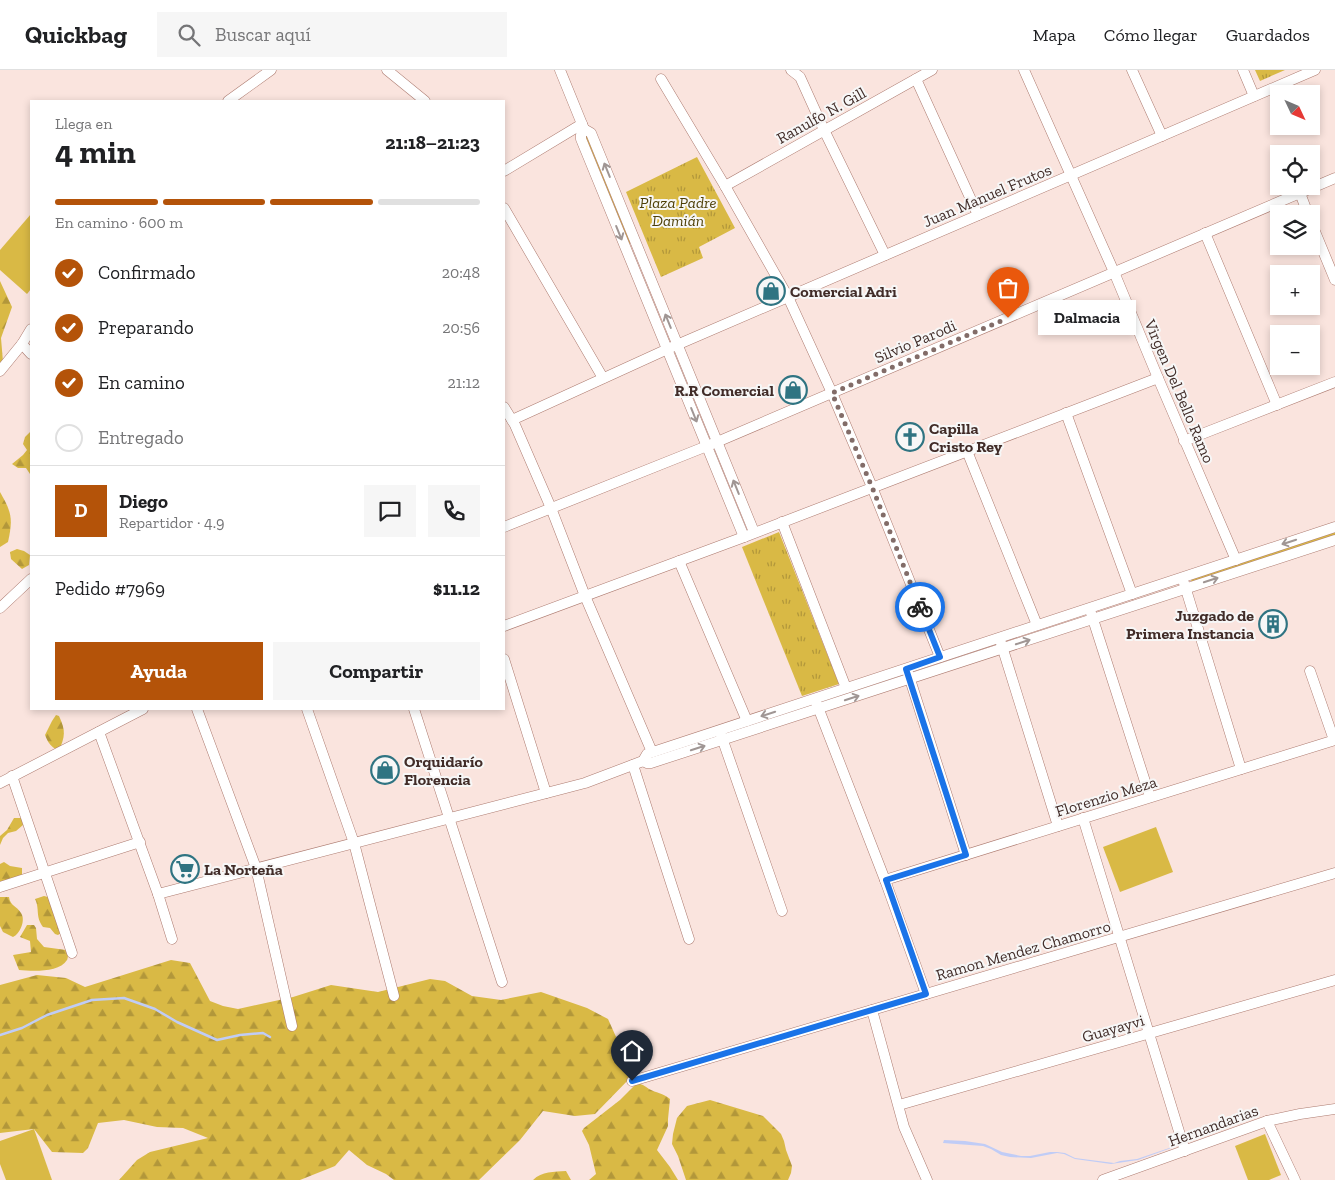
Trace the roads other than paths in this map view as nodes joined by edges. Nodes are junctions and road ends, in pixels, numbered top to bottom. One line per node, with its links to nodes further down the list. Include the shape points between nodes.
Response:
1 (271, 70): 13 (street)
2 (388, 70): 14 (street)
3 (560, 70): 15 (street)
4 (791, 70): 16 (street, via 800,77)
5 (932, 70): 10 (street, Ranulfo N. Gill)
6 (1024, 70): 19 (street, Virgen Del Bello Ramo)
7 (1132, 70): 17 (street)
8 (1243, 70): 12 (street)
9 (1314, 70): 12 (street, Juan Manuel Frutos)
10 (916, 79): 16 (street, Ranulfo N. Gill); 25 (street)
11 (661, 80): 22 (street)
12 (1254, 96): 17 (street, Juan Manuel Frutos)
13 (232, 100)
14 (424, 100)
15 (583, 127): 18 (street); 28 (street, one-way to 15, via 592,133); 29 (street, one-way to 29, via 581,139)
16 (824, 130): 22 (street, Ranulfo N. Gill); 30 (street)
17 (1162, 136): 19 (street, Juan Manuel Frutos)
18 (505, 168)
19 (1070, 175): 25 (street, Juan Manuel Frutos); 31 (street, Virgen Del Bello Ramo)
20 (1335, 178): 21 (street, Silvio Parodi)
21 (1320, 184)
22 (725, 186): 33 (street)
23 (1295, 195): 26 (street, Silvio Parodi)
24 (505, 210): 39 (street)
25 (978, 215): 30 (street, Juan Manuel Frutos)
26 (1206, 233): 31 (street, Silvio Parodi); 43 (street)
27 (1320, 244): 32 (street)
28 (638, 246): 29 (street); 36 (street, one-way to 28)
29 (627, 251): 36 (street)
30 (885, 255): 33 (street, Juan Manuel Frutos)
31 (1114, 272): 40 (street, Virgen Del Bello Ramo); 42 (street, Silvio Parodi)
32 (1335, 280)
33 (788, 297): 36 (street, Juan Manuel Frutos); 42 (street)
34 (30, 330): 35 (street)
35 (22, 344): 37 (street); 38 (street)
36 (672, 347): 39 (street, Juan Manuel Frutos); 47 (street); 48 (street, one-way to 48)
37 (30, 353)
38 (0, 371)
39 (603, 378): 44 (street, Juan Manuel Frutos)
40 (1158, 378): 45 (street); 46 (street, Virgen Del Bello Ramo)
41 (1335, 382): 43 (street)
42 (832, 393): 47 (street, Silvio Parodi); 50 (street)
43 (1278, 405): 46 (street)
44 (507, 414): 51 (street)
45 (1066, 414): 49 (street); 63 (street)
46 (1184, 441): 58 (street, Virgen Del Bello Ramo)
47 (717, 442): 48 (street, Silvio Parodi); 55 (street, one-way to 47)
48 (707, 446): 51 (street, Silvio Parodi); 56 (street)
49 (967, 451): 50 (street); 68 (street)
50 (872, 487): 52 (street); 72 (street)
51 (550, 508): 53 (street, Silvio Parodi); 64 (street)
52 (782, 522): 55 (street); 76 (street)
53 (505, 527)
54 (1335, 527): 58 (street, one-way to 58)
55 (754, 532): 56 (street)
56 (744, 536): 59 (street)
57 (1335, 540): 62 (street, one-way to 57)
58 (1236, 560): 60 (street)
59 (679, 561): 64 (street); 82 (street)
60 (1183, 578): 62 (street); 63 (street)
61 (30, 581): 65 (street)
62 (1186, 589): 67 (street); 88 (street)
63 (1132, 594): 66 (street)
64 (586, 596): 69 (street); 86 (street)
65 (0, 608)
66 (1090, 608): 67 (street); 68 (street)
67 (1093, 619): 71 (street, one-way to 67); 92 (street)
68 (1037, 625): 70 (street)
69 (505, 626)
70 (1000, 638): 71 (street); 72 (street)
71 (1003, 648): 75 (street); 95 (street)
72 (940, 657): 75 (street)
73 (505, 662): 91 (street)
74 (1310, 671): 85 (street)
75 (908, 674): 76 (street); 77 (street, one-way to 75); 98 (street)
76 (846, 688): 77 (street)
77 (816, 704): 82 (street, one-way to 82); 84 (street); 102 (street)
78 (140, 710): 83 (street)
79 (197, 710): 99 (street)
80 (307, 710): 97 (street)
81 (414, 710): 93 (street)
82 (747, 721): 84 (street)
83 (99, 732): 89 (street); 96 (street)
84 (721, 735): 86 (street); 87 (street, one-way to 84, via 651,763); 105 (street)
85 (1335, 740): 88 (street, Florenzio Meza)
86 (652, 752): 87 (street)
87 (638, 763): 91 (street, via 585,783); 108 (street)
88 (1241, 769): 92 (street, Florenzio Meza)
89 (12, 776): 90 (street); 100 (street)
90 (0, 783)
91 (546, 793): 93 (street)
92 (1150, 798): 94 (street, Florenzio Meza)
93 (450, 818): 97 (street); 111 (street)
94 (1083, 818): 95 (street, Florenzio Meza); 106 (street)
95 (1058, 826): 98 (street, Florenzio Meza)
96 (140, 842): 100 (street); 104 (street)
97 (354, 843): 99 (street); 113 (street)
98 (966, 855): 102 (street, Florenzio Meza)
99 (256, 868): 104 (street); 115 (street)
100 (45, 873): 103 (street); 109 (street)
101 (1335, 873): 106 (street, Ramon Mendez Chamorro)
102 (886, 880): 112 (street)
103 (0, 887)
104 (158, 894): 107 (street)
105 (782, 911)
106 (1119, 937): 112 (street, Ramon Mendez Chamorro); 116 (street)
107 (172, 939)
108 (689, 939)
109 (72, 952)
110 (1335, 980): 116 (street, Guayayvi)
111 (502, 982)
112 (926, 994): 114 (street, Ramon Mendez Chamorro)
113 (394, 996)
114 (872, 1010): 117 (street, Ramon Mendez Chamorro); 118 (street)
115 (292, 1026)
116 (1148, 1034): 118 (street, Guayayvi); 121 (street)
117 (632, 1081)
118 (898, 1106): 122 (street)
119 (1335, 1109): 120 (street, Hernandarias)
120 (1268, 1121): 121 (street, Hernandarias); 124 (street)
121 (1185, 1151): 123 (street, Hernandarias)
122 (927, 1180)
123 (1103, 1180)
124 (1295, 1180)

